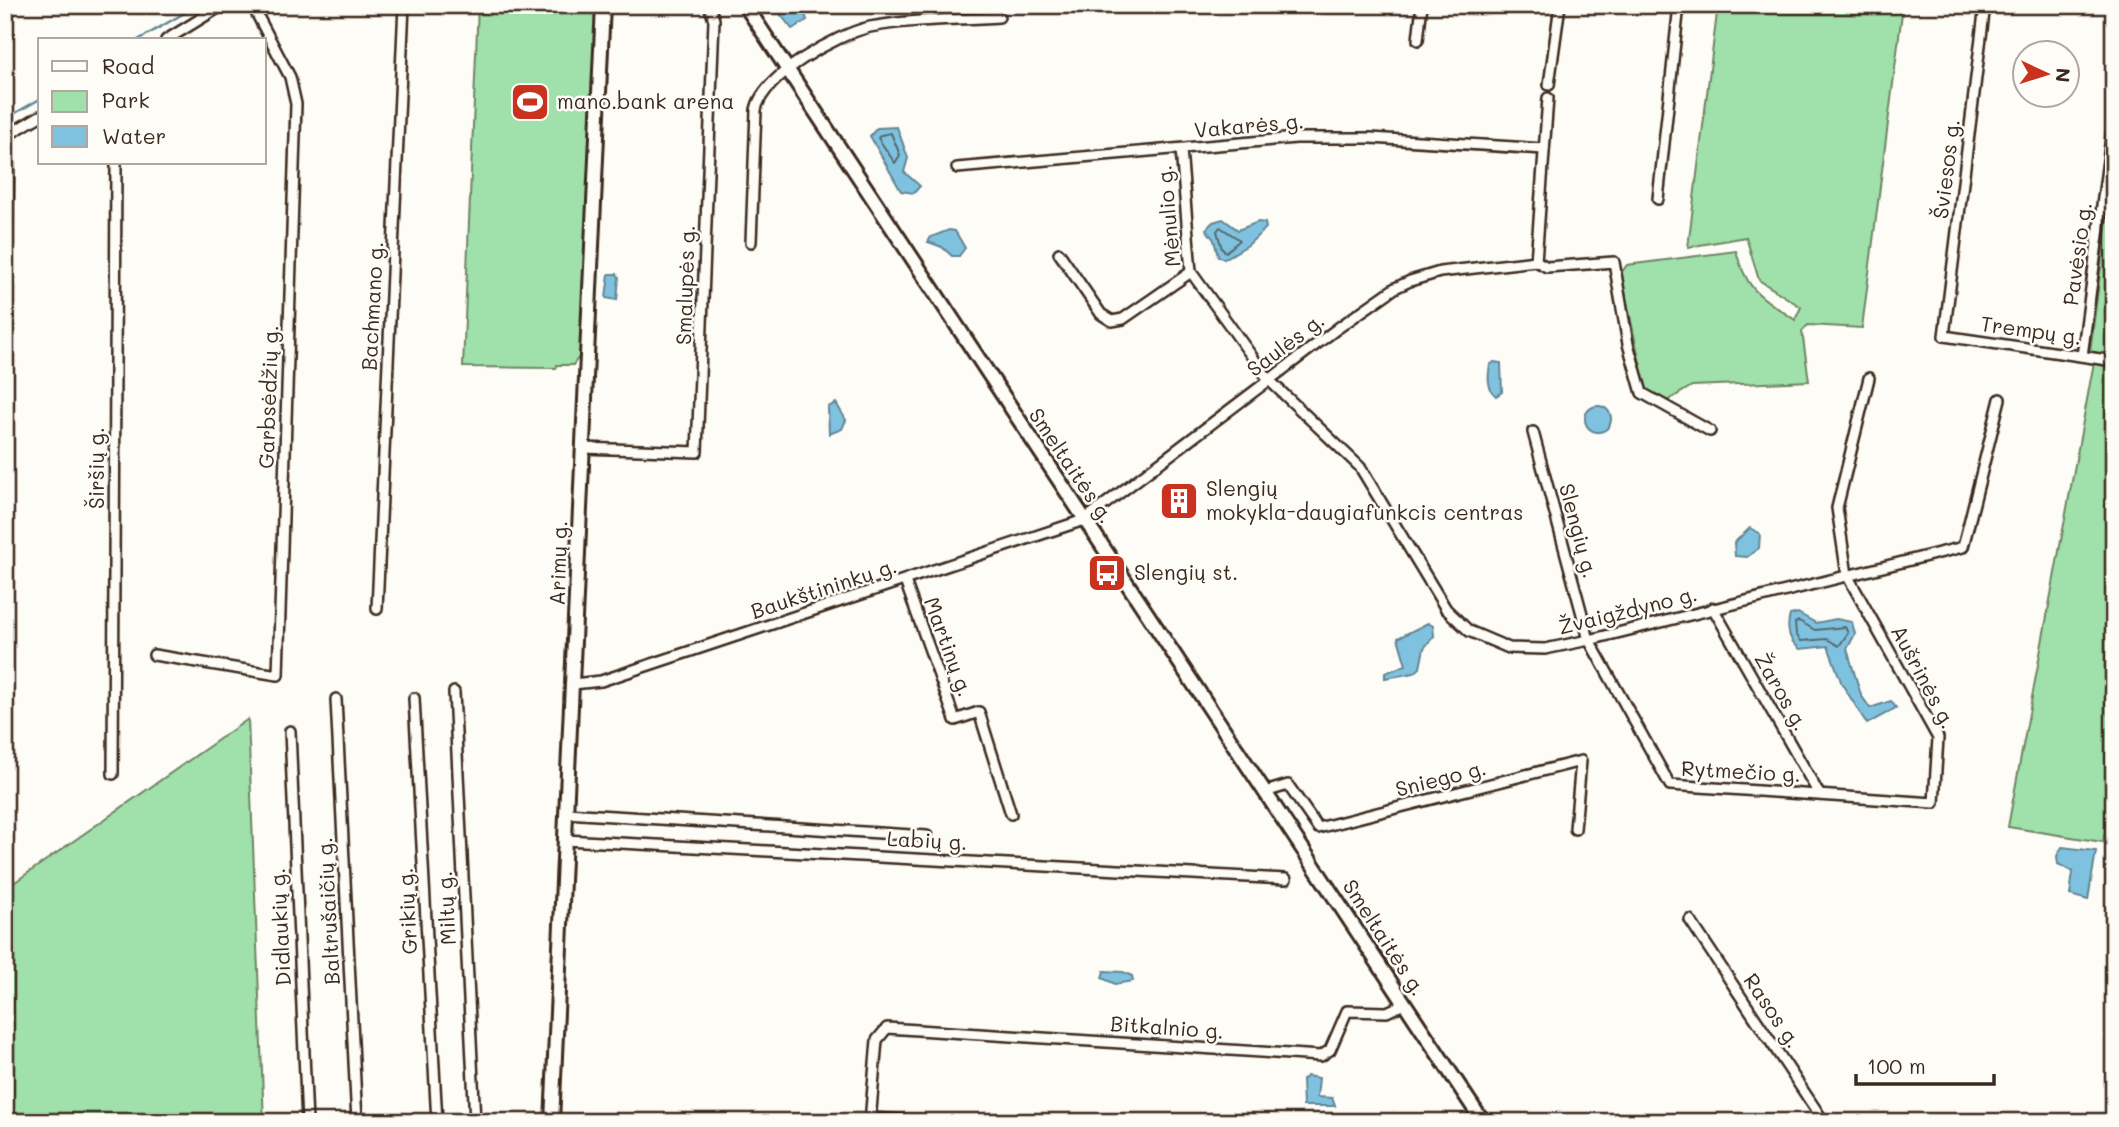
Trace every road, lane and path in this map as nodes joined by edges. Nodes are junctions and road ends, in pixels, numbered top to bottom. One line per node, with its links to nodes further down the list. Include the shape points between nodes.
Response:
1 (223, 5): 12 (street)
2 (252, 5): 45 (street, Garbsėdžių g., via 290,77 296,104 278,675)
3 (404, 5): 43 (street, Bachmano g.)
4 (603, 5): 38 (main road, Arimų g.)
5 (709, 5): 38 (street, Smalupės g., via 714,20 697,452)
6 (745, 5): 14 (main road, Smeltaitės g.)
7 (1422, 5): 13 (street)
8 (1560, 5): 15 (street)
9 (1679, 5): 24 (street)
10 (1985, 5): 29 (street, Šviesos g.)
11 (999, 17): 14 (street, via 868,27)
12 (169, 38)
13 (1418, 40)
14 (788, 69): 25 (street, via 765,89 757,106); 39 (main road, Smeltaitės g.)
15 (1549, 85)
16 (1548, 97): 21 (street)
17 (2114, 115): 30 (street, Pavėsio g.)
18 (38, 117): 19 (street)
19 (7, 136): 35 (street)
20 (1181, 149): 21 (street, Vakarės g., via 1296,138 1371,138); 23 (street, Vakarės g.); 28 (street, Mėnulio g.)
21 (1544, 149): 27 (street)
22 (116, 164): 51 (street, Širšių g.)
23 (957, 168)
24 (1658, 199)
25 (751, 242)
26 (1059, 253): 28 (street, via 1101,314 1112,321 1123,319)
27 (1536, 261): 33 (street, Saulės g., via 1455,269 1410,281); 36 (street, Saulės g., via 1547,267 1614,262 1642,393)
28 (1191, 272): 33 (street, Mėnulio g.)
29 (1944, 336): 30 (street, Trempų g.)
30 (2082, 356): 31 (street, Trempų g.)
31 (2114, 361)
32 (1869, 379): 40 (street, via 1837,508)
33 (1269, 380): 39 (street, Saulės g.); 44 (street, Žvaigždyno g., via 1360,467 1459,624 1510,648 1545,649)
34 (2000, 399): 40 (street, Žvaigždyno g., via 1963,547)
35 (5, 421)
36 (1710, 431)
37 (1533, 432): 44 (street, Slengių g.)
38 (583, 448): 46 (main road, Arimų g.)
39 (1084, 520): 41 (street, Baukštininkų g.); 52 (main road, Smeltaitės g.)
40 (1847, 575): 42 (street, Žvaigždyno g.); 54 (street, Aušrinės g., via 1938,738)
41 (905, 581): 46 (street, Baukštininkų g., via 601,681); 56 (street, Martinų g., via 955,720 979,712)
42 (1713, 608): 44 (street, Žvaigždyno g.); 53 (street, Žaros g.)
43 (377, 609)
44 (1589, 640): 53 (street, Rytmečio g., via 1670,785)
45 (154, 655)
46 (573, 684): 55 (main road, Arimų g.)
47 (454, 692): 67 (street, Miltų g.)
48 (414, 698): 66 (street, Grikių g.)
49 (336, 699): 65 (street, Baltrušaičių g.)
50 (290, 731): 64 (street, Didlaukių g.)
51 (113, 774)
52 (1265, 792): 57 (street, Sniego g., via 1288,785 1318,828 1581,761); 62 (main road, Smeltaitės g.)
53 (1819, 794): 54 (street, Rytmečio g.)
54 (1934, 803)
55 (566, 813): 58 (street); 59 (main road, Arimų g.)
56 (1011, 814)
57 (1575, 829)
58 (927, 836)
59 (565, 840): 60 (street, Labių g.); 68 (main road, Arimų g.)
60 (1286, 879)
61 (1690, 920): 71 (street, Rasos g.)
62 (1404, 1004): 63 (street, Bitkalnio g., via 1387,1012 1348,1011 1330,1050 1321,1056 887,1028 877,1041); 70 (main road, Smeltaitės g.)
63 (870, 1120): 69 (street)
64 (307, 1122)
65 (357, 1122)
66 (437, 1122)
67 (475, 1122)
68 (552, 1122)
69 (929, 1122)
70 (1483, 1122)
71 (1824, 1122)

